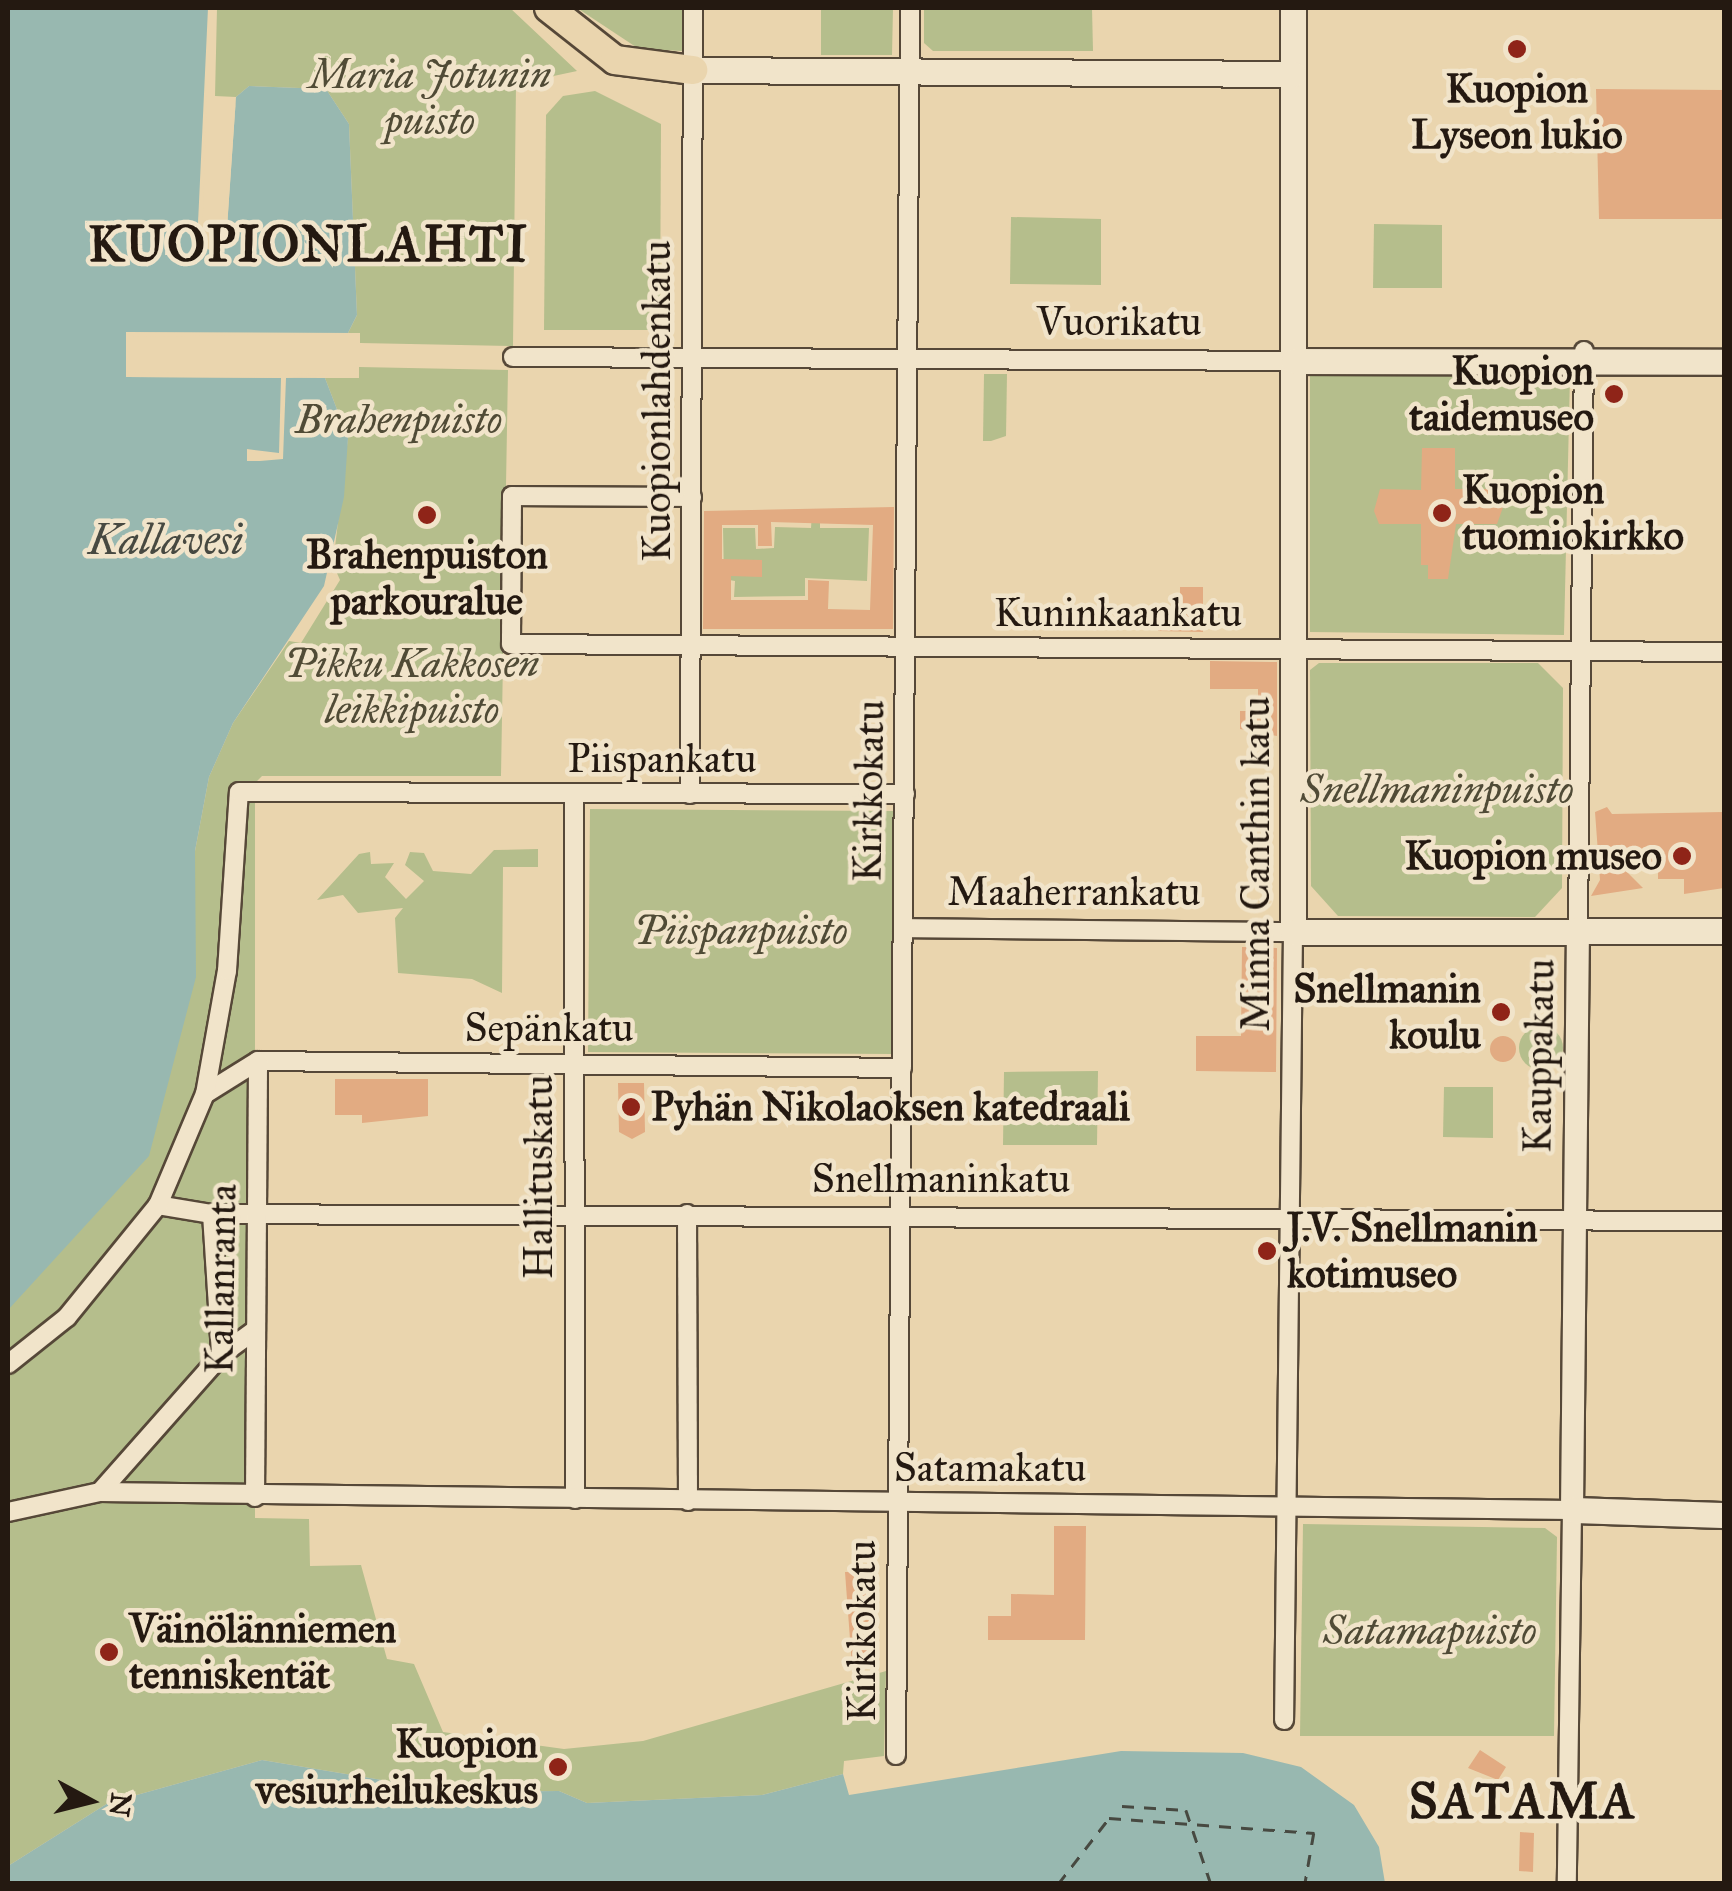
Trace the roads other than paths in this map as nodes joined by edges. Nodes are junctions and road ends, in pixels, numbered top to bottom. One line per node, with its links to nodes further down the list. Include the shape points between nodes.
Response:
1 (548, 8): 6 (main road, via 615,60)
2 (693, 8): 6 (street, Kuopionlahdenkatu)
3 (910, 8): 5 (street, Kirkkokatu)
4 (1293, 8): 7 (main road, Minna Canthin katu)
5 (910, 68): 6 (main road); 7 (main road); 11 (street, Kirkkokatu)
6 (693, 70): 10 (street, Kuopionlahdenkatu)
7 (1293, 74): 12 (main road, Minna Canthin katu)
8 (513, 356): 10 (street, Vuorikatu)
9 (1584, 356): 12 (main road, Vuorikatu); 13 (main road, Vuorikatu); 18 (street, Kauppakatu)
10 (692, 357): 11 (street, Vuorikatu); 14 (street, Kuopionlahdenkatu)
11 (908, 358): 12 (street, Vuorikatu); 16 (street, Kirkkokatu)
12 (1294, 361): 17 (main road, Minna Canthin katu)
13 (1724, 362)
14 (692, 496): 15 (street, Kuopionlahdenkatu); 15 (street, Kuninkaankatu, via 512,496 511,644)
15 (691, 645): 16 (street, Kuninkaankatu); 21 (street, Kuopionlahdenkatu)
16 (906, 646): 17 (street, Kuninkaankatu); 22 (street, Kirkkokatu)
17 (1293, 648): 18 (street, Kuninkaankatu); 26 (main road, Minna Canthin katu)
18 (1581, 651): 19 (street, Kuninkaankatu); 24 (street, Kauppakatu)
19 (1724, 652)
20 (574, 794): 21 (street, Piispankatu); 28 (street, Hallituskatu); 30 (street, Piispankatu, via 240,792 227,970)
21 (690, 794): 22 (street, Piispankatu)
22 (904, 794): 23 (street, Kirkkokatu)
23 (903, 928): 26 (street, Maaherrankatu); 29 (street, Kirkkokatu)
24 (1578, 930): 25 (main road, Maaherrankatu); 26 (main road, Maaherrankatu); 38 (street, Kauppakatu)
25 (1724, 930)
26 (1293, 932): 37 (street, Minna Canthin katu)
27 (258, 1061): 28 (street, Sepänkatu); 30 (street); 33 (street, Kallanranta)
28 (574, 1063): 29 (street, Sepänkatu); 34 (street, Hallituskatu)
29 (902, 1068): 36 (street, Kirkkokatu)
30 (205, 1094): 31 (street)
31 (158, 1205): 32 (street, Snellmaninkatu); 42 (street, via 67,1317)
32 (212, 1214): 33 (street, Snellmaninkatu); 41 (street)
33 (257, 1214): 34 (street, Snellmaninkatu); 40 (street, Kallanranta)
34 (574, 1214): 35 (street, Snellmaninkatu); 45 (street, Hallituskatu)
35 (686, 1214): 36 (street, Snellmaninkatu); 46 (street)
36 (900, 1215): 37 (street, Snellmaninkatu); 47 (street, Kirkkokatu)
37 (1293, 1216): 38 (street, Snellmaninkatu); 48 (street, Minna Canthin katu)
38 (1575, 1219): 39 (street, Snellmaninkatu); 49 (street, Kauppakatu)
39 (1724, 1221)
40 (255, 1330): 41 (street); 44 (street, Kallanranta)
41 (220, 1355): 43 (street)
42 (8, 1364)
43 (100, 1492): 44 (street, Satamakatu); 50 (street, Satamakatu)
44 (254, 1498): 45 (street, Satamakatu)
45 (575, 1500): 46 (street, Satamakatu)
46 (688, 1501): 47 (street, Satamakatu)
47 (898, 1504): 48 (street, Satamakatu); 53 (street, Kirkkokatu)
48 (1288, 1509): 49 (street, Satamakatu); 52 (street, Minna Canthin katu)
49 (1572, 1510): 51 (main road, Satamakatu); 54 (street, Kauppakatu)
50 (8, 1512)
51 (1724, 1514)
52 (1284, 1720)
53 (896, 1755)
54 (1567, 1884)

